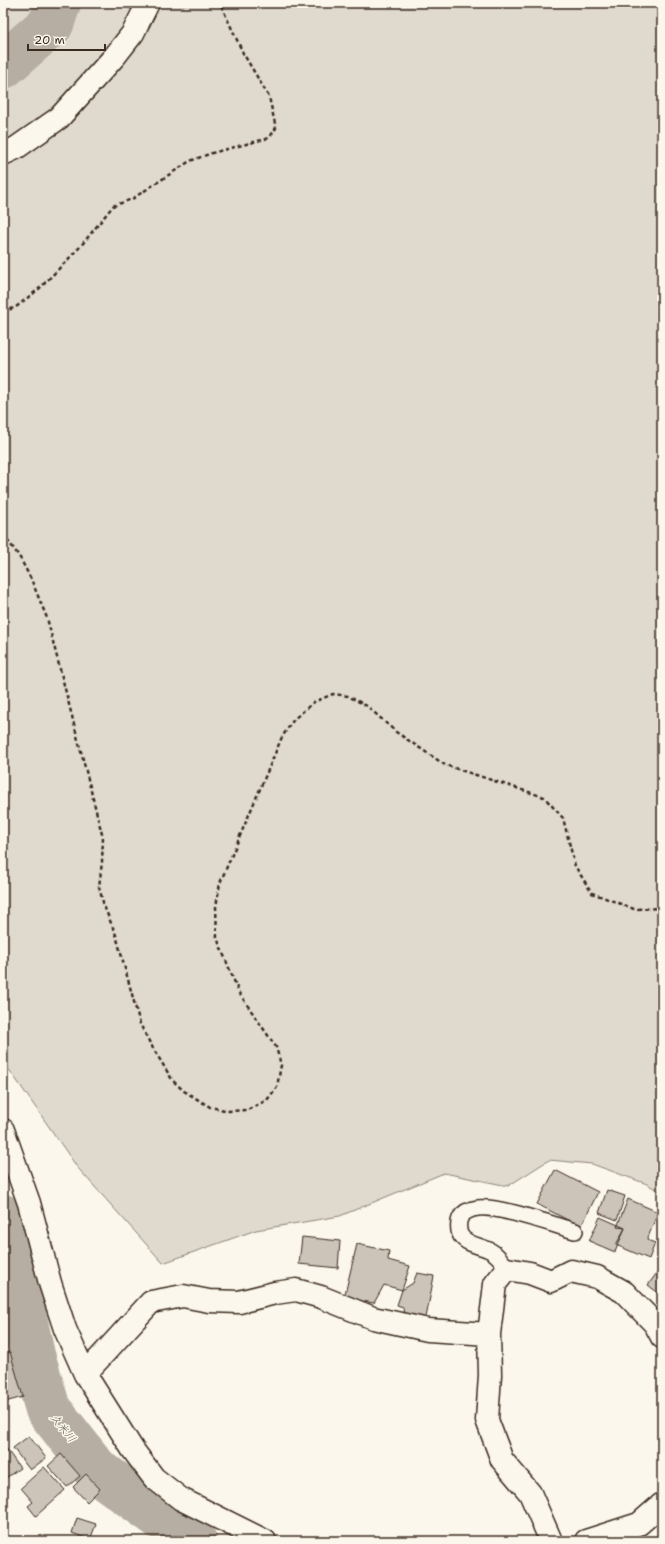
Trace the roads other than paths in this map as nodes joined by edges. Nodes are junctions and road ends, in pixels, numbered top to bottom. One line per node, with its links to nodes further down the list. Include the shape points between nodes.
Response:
1 (148, 3): 2 (street, via 133,33 59,118)
2 (3, 154)
3 (3, 1130): 8 (street, via 29,1203 65,1329)
4 (576, 1231): 5 (lane, via 498,1210 479,1208 465,1212 458,1227 462,1236 470,1243 491,1251)
5 (507, 1269): 6 (street, via 495,1284); 7 (street, via 530,1273 551,1281 571,1271 597,1277 624,1292 655,1324)
6 (489, 1334): 8 (street, via 428,1330 373,1318 296,1290 239,1302 209,1302 183,1296 151,1302); 11 (street, via 487,1420 502,1460 530,1493)
7 (662, 1337)
8 (85, 1374): 10 (street, via 132,1450 154,1478 180,1500)
9 (662, 1504): 12 (street, via 639,1524)
10 (265, 1541)
11 (550, 1541)
12 (586, 1541)

